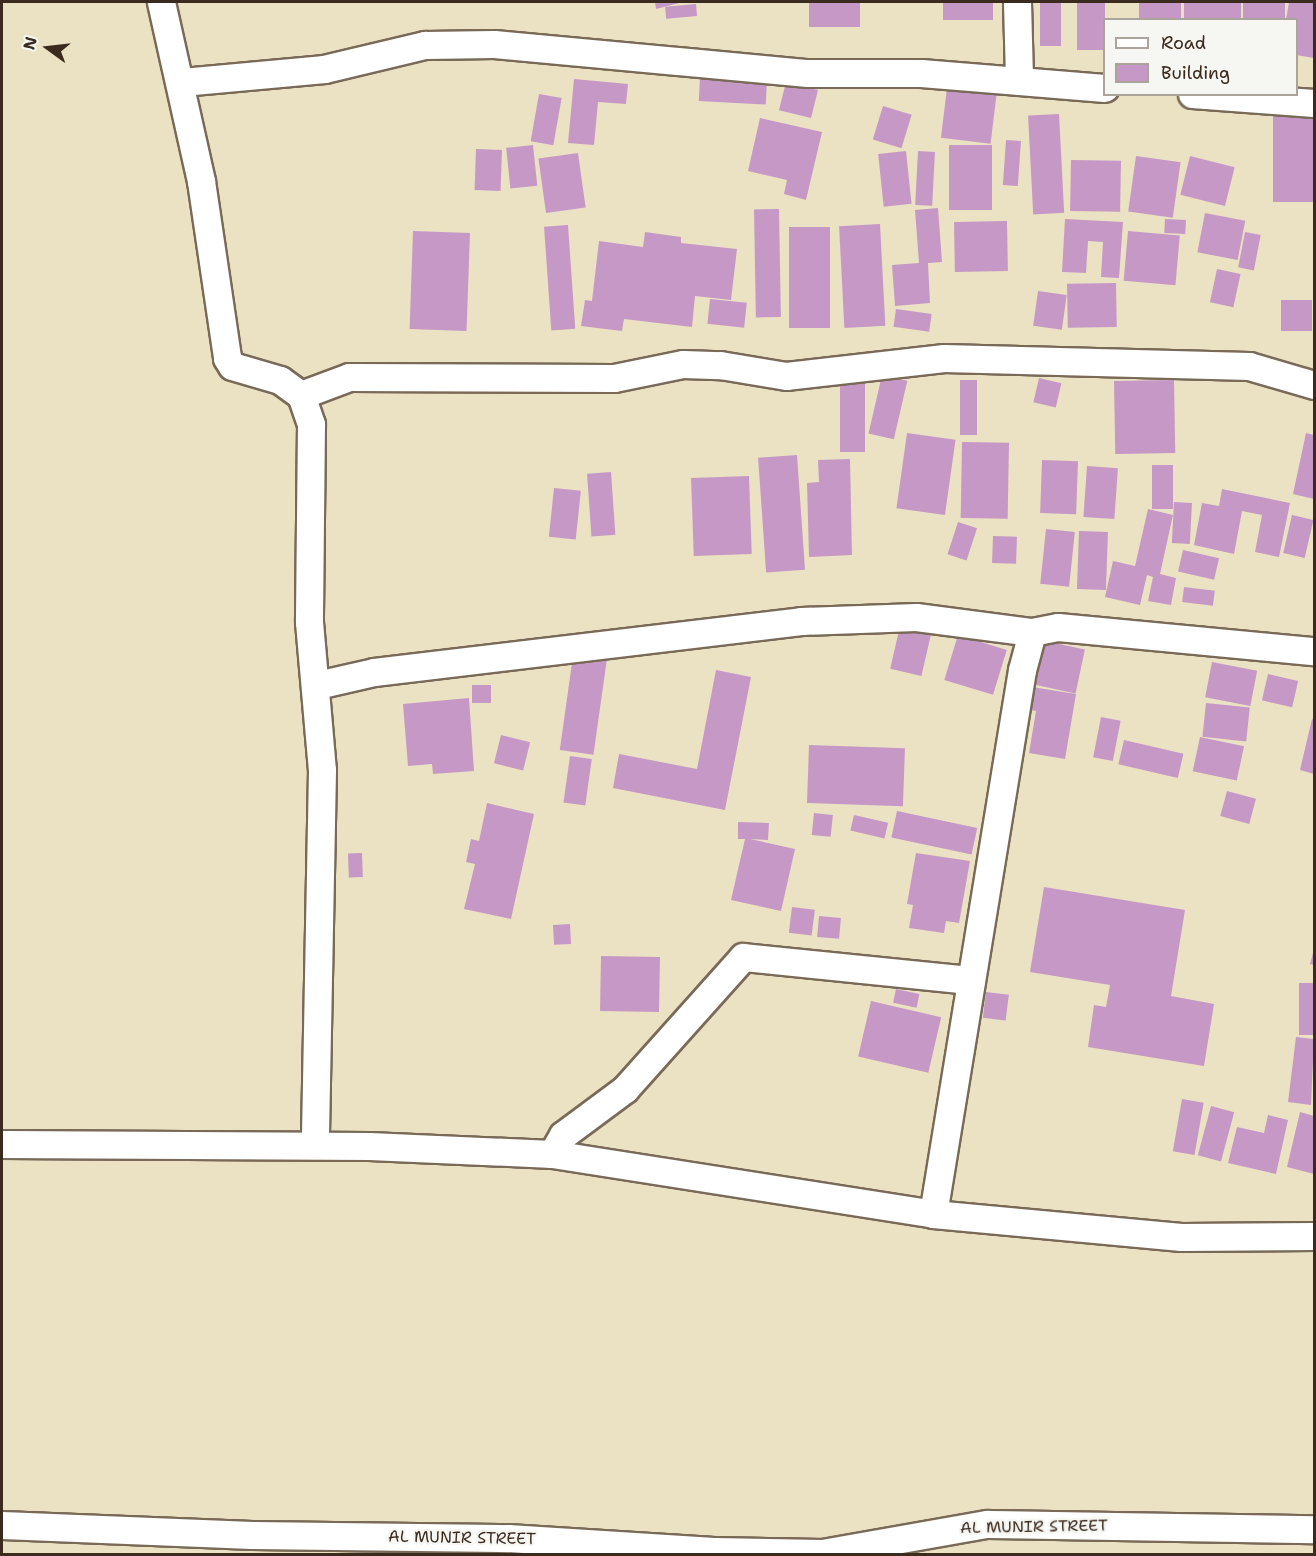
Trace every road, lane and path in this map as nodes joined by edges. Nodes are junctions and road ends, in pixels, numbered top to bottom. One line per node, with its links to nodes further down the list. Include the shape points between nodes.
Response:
1 (162, 2): 4 (street)
2 (1017, 2): 3 (street)
3 (1019, 81): 4 (street, via 921,73 808,73 494,44 425,45 324,69); 5 (street)
4 (182, 82): 9 (street, via 227,358 232,366 280,380)
5 (1103, 88)
6 (1219, 96): 7 (street)
7 (1314, 103)
8 (1314, 386): 9 (street, via 1249,366 944,358 786,376 720,365 683,364 614,378 350,377)
9 (301, 395): 12 (street, via 311,424 309,622)
10 (1032, 632): 11 (street, via 1058,627); 12 (street, via 916,617 801,621 374,672); 13 (street, via 1022,670)
11 (1314, 651)
12 (317, 685): 15 (street, via 322,770)
13 (971, 980): 16 (street, via 743,957 625,1089 563,1135); 17 (street)
14 (2, 1144): 15 (street)
15 (315, 1145): 16 (street)
16 (552, 1154): 17 (street)
17 (933, 1214): 18 (street, via 1181,1237)
18 (1314, 1236)
19 (2, 1525): 20 (street, AL MUNIR STREET, via 252,1535 508,1538 714,1551 822,1553 987,1524)
20 (1314, 1528)

